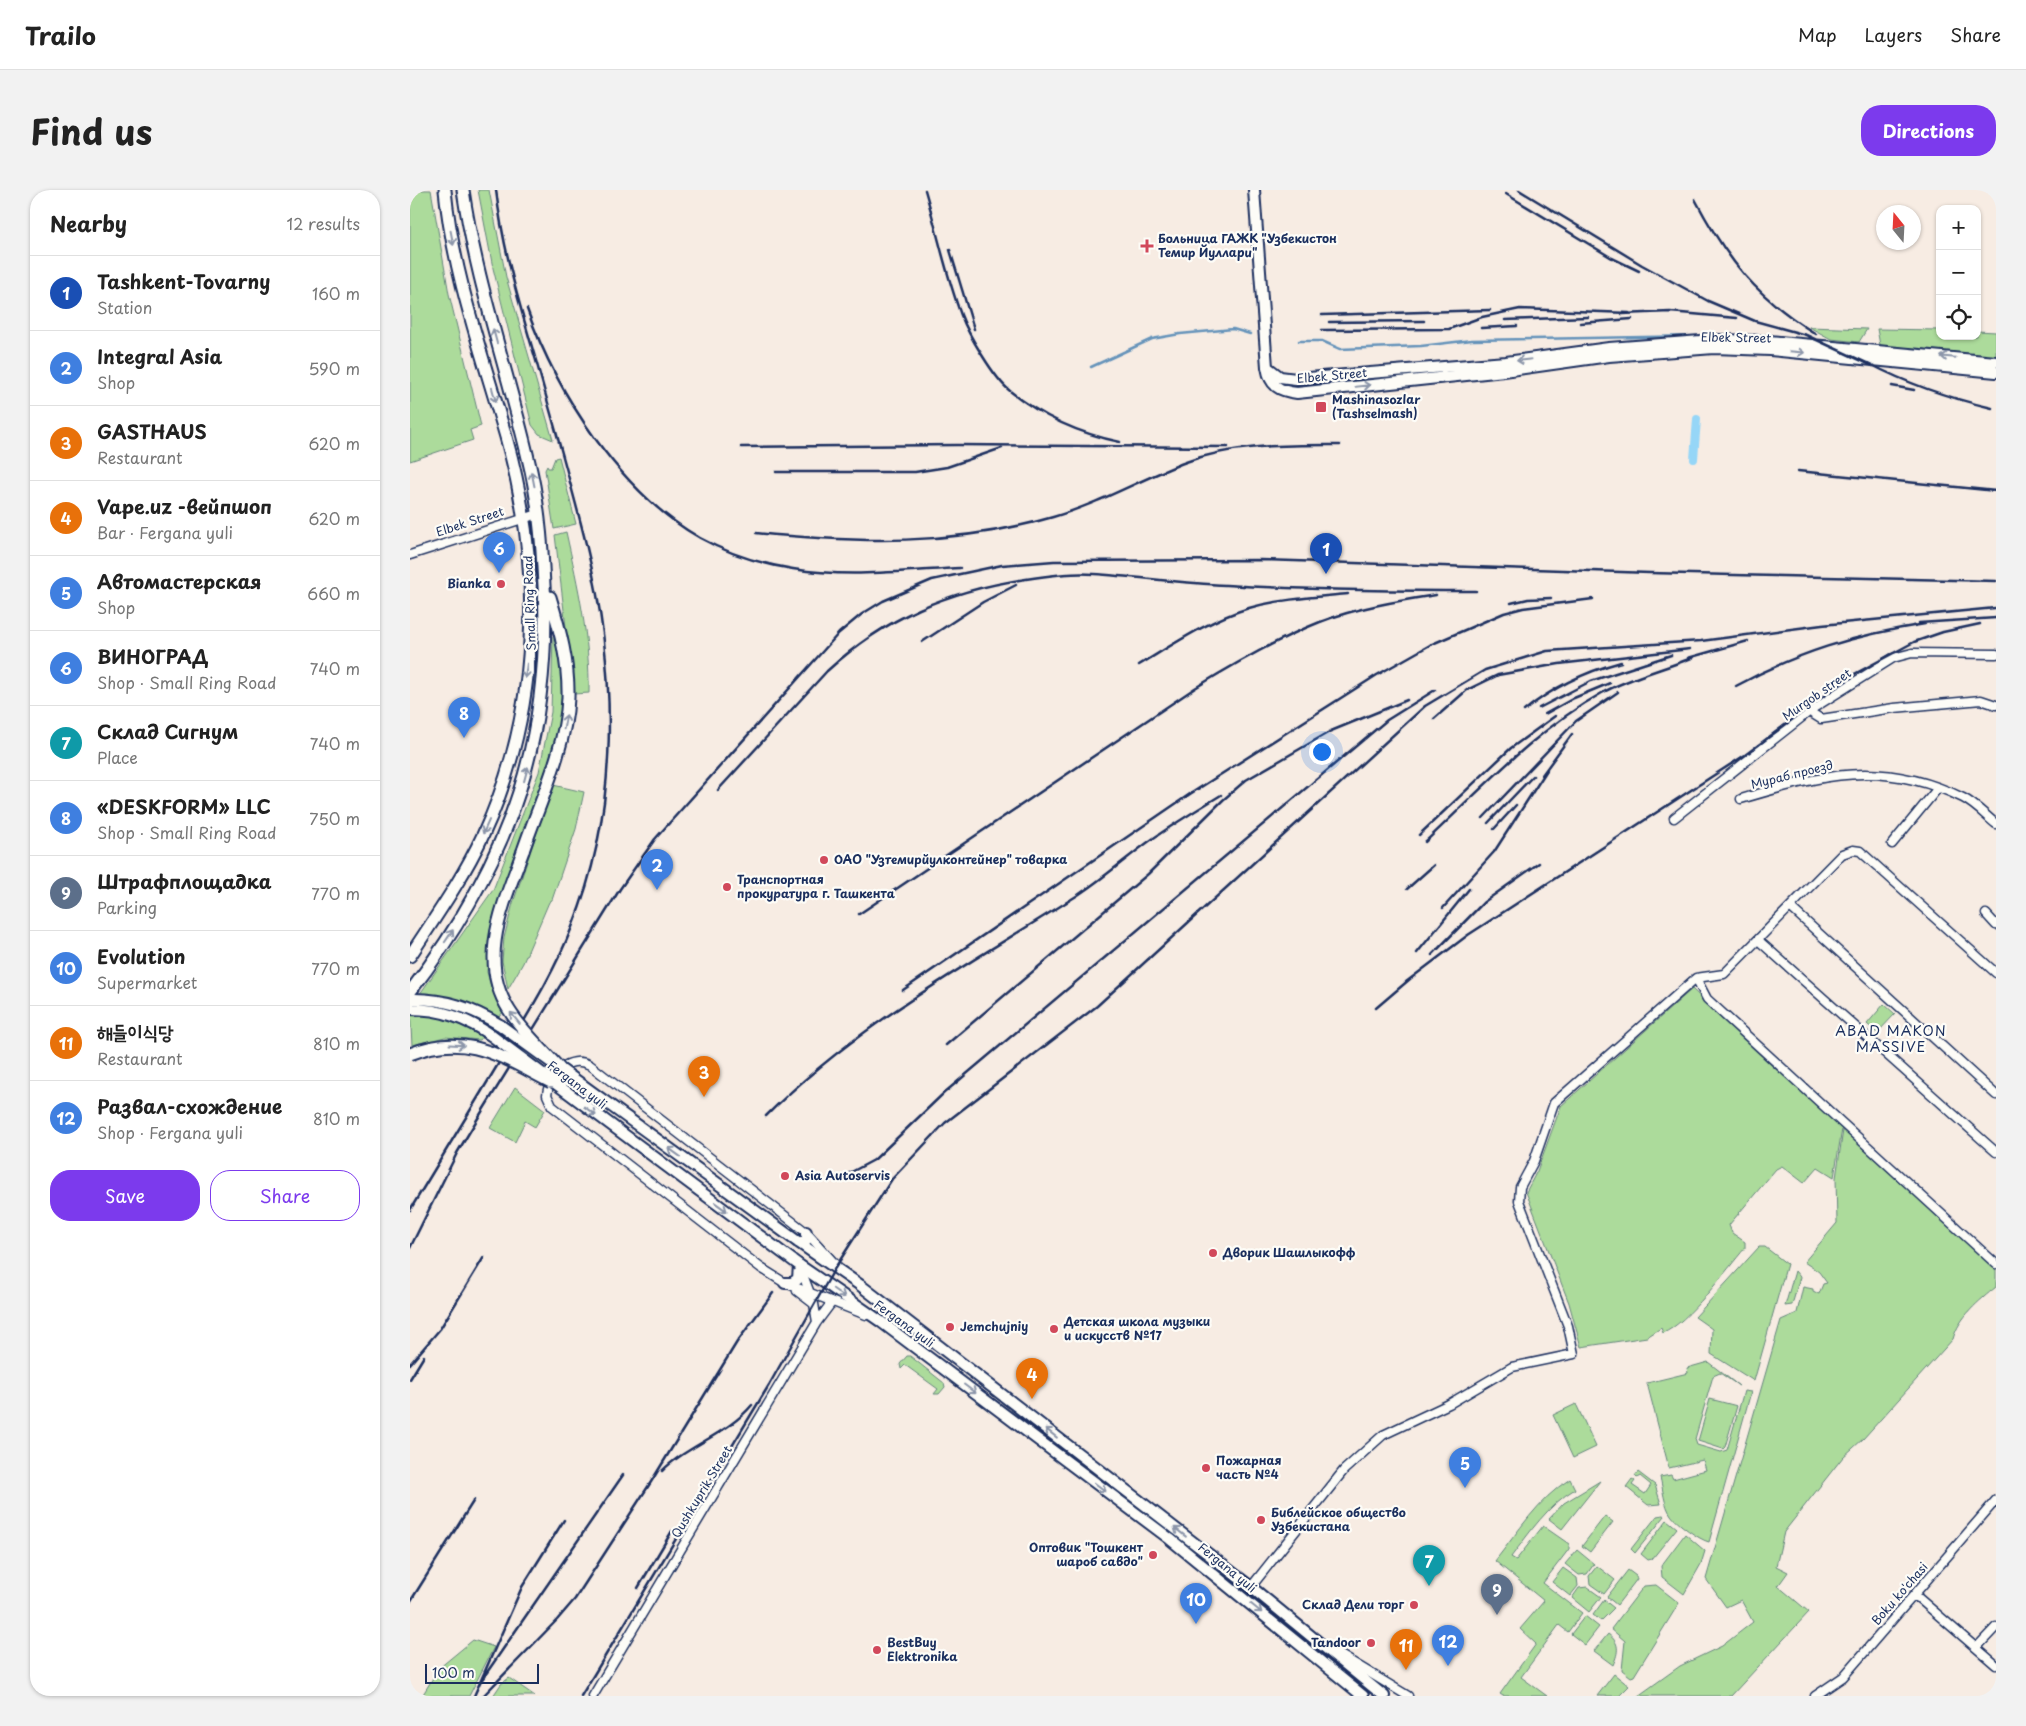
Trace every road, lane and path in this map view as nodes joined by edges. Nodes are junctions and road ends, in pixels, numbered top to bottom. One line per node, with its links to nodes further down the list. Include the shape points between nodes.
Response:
1 (445, 190): 8 (highway, Small Ring Road, one-way to 8, via 459,267)
2 (463, 190): 7 (highway, Small Ring Road, one-way to 2, via 529,458 482,290)
3 (1254, 190): 5 (main road)
4 (1996, 362): 5 (main road, Elbek Street, one-way to 5, via 1836,346 1723,340 1296,379 1280,377)
5 (1267, 367): 6 (main road, Elbek Street, one-way to 6, via 1274,386 1297,393 1504,371 1609,356 1714,348 1770,350)
6 (1996, 372)
7 (538, 514): 8 (street, Elbek Street); 10 (highway, Small Ring Road)
8 (525, 518): 9 (street, Elbek Street); 23 (highway, Small Ring Road, one-way to 23, via 532,582 531,615 525,682 514,747 482,836 456,888)
9 (410, 556)
10 (544, 580): 26 (highway, Small Ring Road, one-way to 10, via 476,894 522,787 534,740 543,676 546,629); 30 (highway, one-way to 10, bridge, via 509,1011 496,978 493,958 502,909 555,758 567,712 562,637)
11 (1996, 654): 16 (street, Murgob street, via 1912,652 1894,658 1815,707)
12 (1996, 705): 13 (street, Murgob street, via 1981,700 1821,719)
13 (1813, 714)
14 (1938, 788): 15 (street, Мураб проезд, via 1894,776 1844,774 1818,777); 17 (street, Мураб проезд, via 1964,799); 18 (street)
15 (1740, 799)
16 (1674, 818)
17 (1996, 824)
18 (1892, 844)
19 (1790, 907): 22 (street); 24 (street, via 1842,854 1860,850); 32 (street)
20 (1986, 914): 21 (street)
21 (1996, 925)
22 (1758, 940): 25 (street, via 1724,974); 33 (street)
23 (410, 956)
24 (1996, 973)
25 (1696, 978): 36 (street, via 1707,999); 46 (street, via 1554,1103 1534,1161 1520,1187 1520,1208 1568,1326 1574,1354 1512,1367 1449,1404 1383,1435 1344,1470)
26 (410, 992)
27 (410, 998): 30 (main road, Fergana yuli, bridge, via 444,1001 480,1013)
28 (410, 1010): 31 (main road, Fergana yuli, bridge, via 436,1011 470,1022)
29 (410, 1054): 31 (highway, one-way to 31, bridge, via 444,1044 473,1046 492,1052)
30 (559, 1068): 35 (main road, Fergana yuli, one-way to 30, bridge)
31 (551, 1082): 37 (main road, Fergana yuli, one-way to 37, bridge)
32 (1996, 1095)
33 (1996, 1152)
34 (806, 1232): 35 (main road, via 806,1240); 38 (street); 39 (street, via 590,1065 571,1062 553,1078 546,1095 550,1105 761,1268)
35 (798, 1242): 38 (main road, Fergana yuli)
36 (1996, 1264)
37 (799, 1265): 39 (main road, via 798,1279); 40 (street); 43 (main road, Fergana yuli, one-way to 43)
38 (842, 1272): 46 (main road, Fergana yuli, one-way to 38)
39 (785, 1283): 40 (street); 42 (street)
40 (810, 1293): 41 (street); 42 (street)
41 (832, 1302): 43 (street); 44 (street, Qushkuprik Street)
42 (814, 1304): 44 (street)
43 (880, 1321): 53 (main road, Fergana yuli, one-way to 53, via 1190,1554)
44 (817, 1322): 52 (street, Qushkuprik Street)
45 (1996, 1500): 47 (street, Boku ko'chasi)
46 (1251, 1587): 49 (main road, Fergana yuli)
47 (1915, 1596): 50 (street); 56 (street, Boku ko'chasi, via 1843,1678)
48 (1996, 1627): 50 (street)
49 (1314, 1639): 54 (main road, Fergana yuli); 55 (street, Fergana yuli)
50 (1977, 1648): 51 (street)
51 (1996, 1665)
52 (593, 1696)
53 (1362, 1696)
54 (1384, 1696)
55 (1408, 1696)
56 (1815, 1696)

